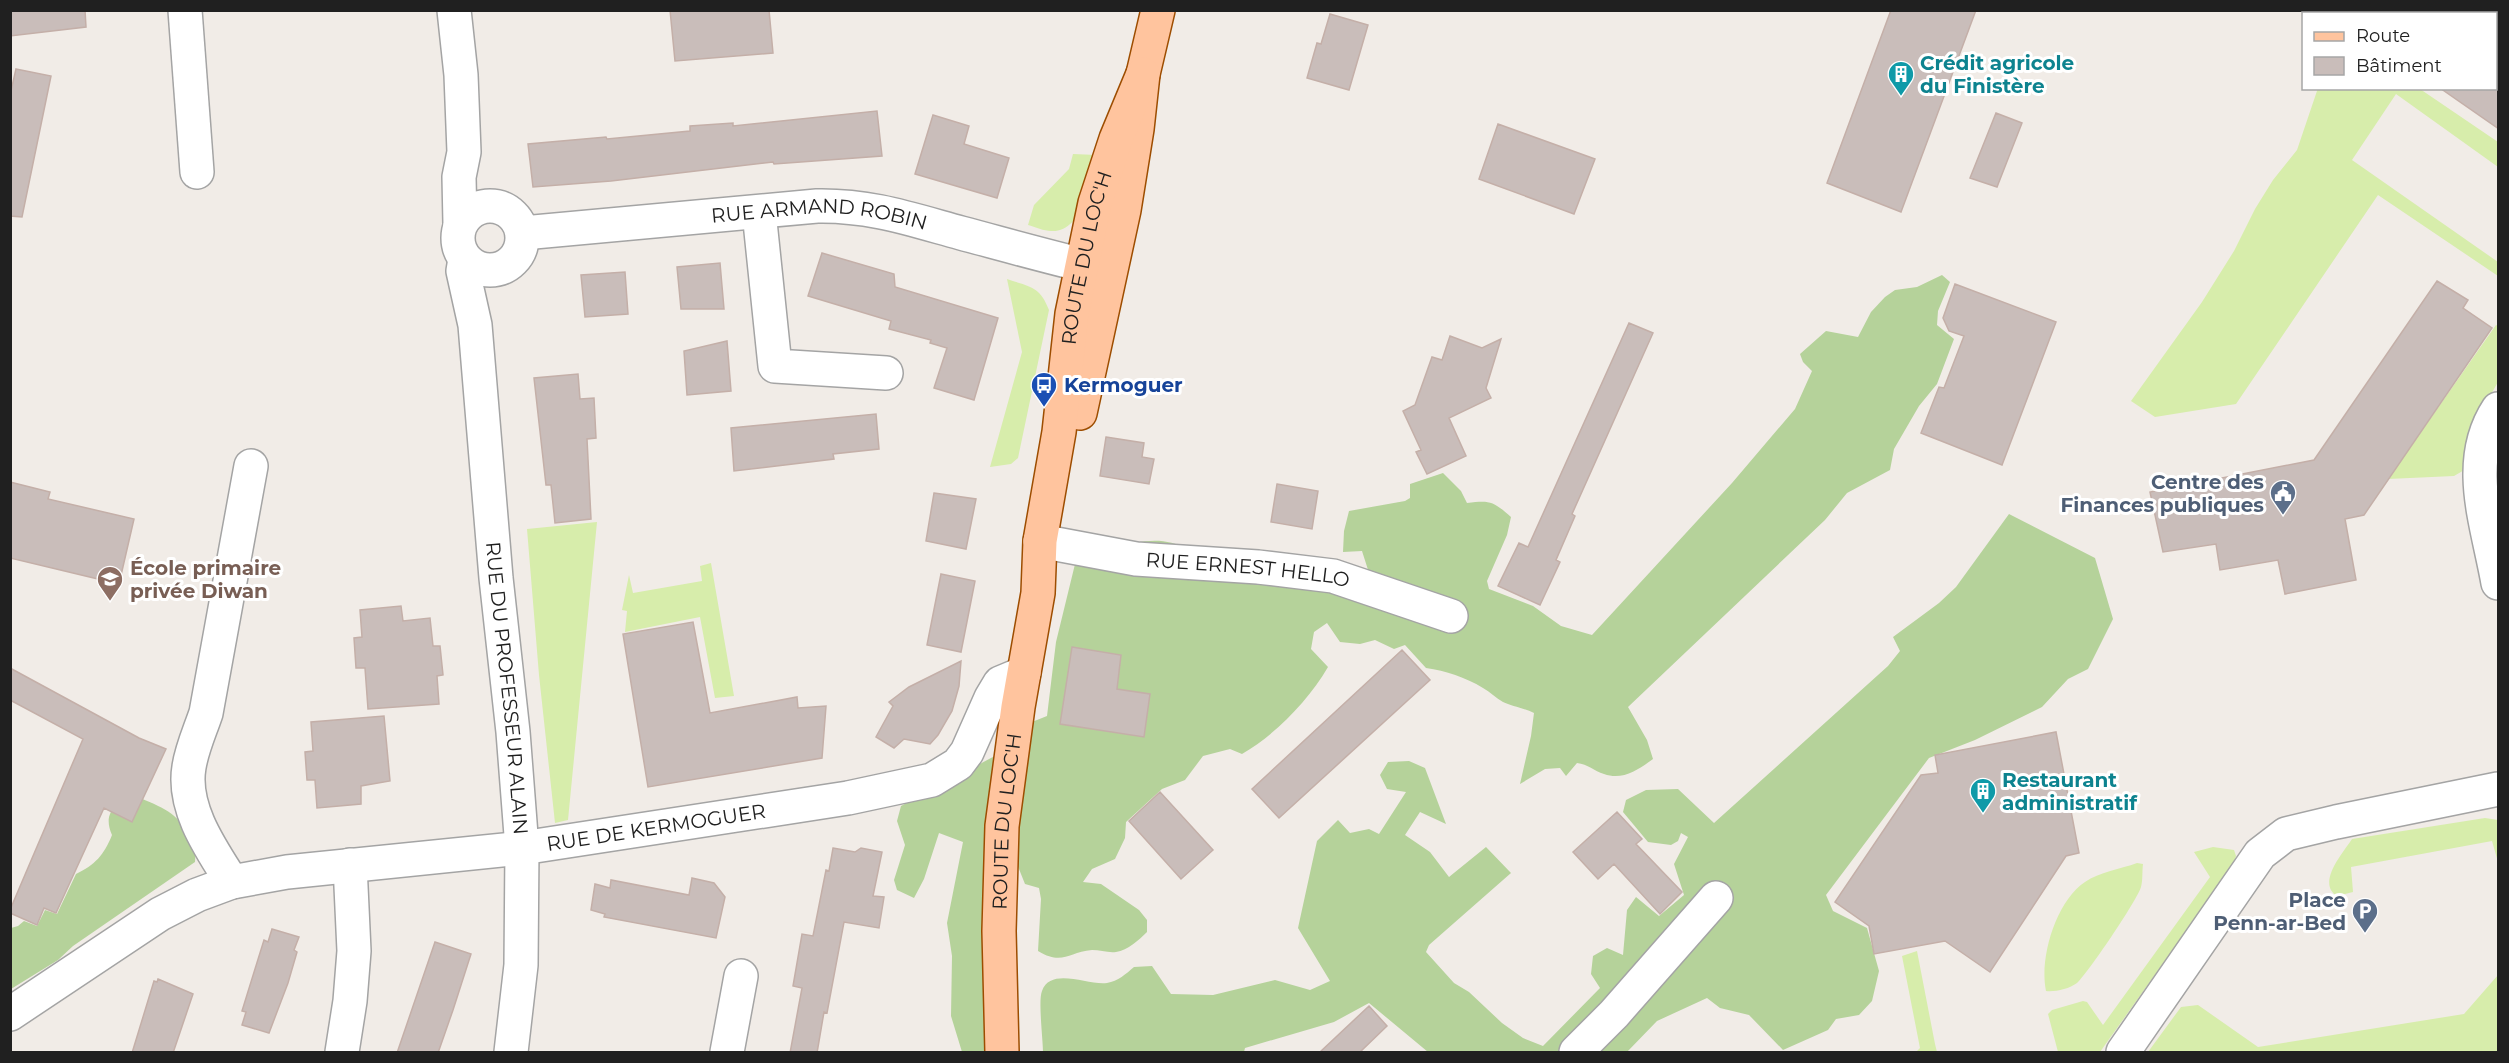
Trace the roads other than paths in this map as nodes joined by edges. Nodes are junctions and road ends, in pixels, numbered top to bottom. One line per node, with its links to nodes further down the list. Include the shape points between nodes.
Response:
1 (185, 10): 5 (street)
2 (454, 10): 4 (street)
3 (1158, 10): 11 (main road, ROUTE DU LOC'H, via 1143,74 1097,196)
4 (465, 152): 6 (street, via 475,181); 8 (street, via 459,177)
5 (197, 172)
6 (491, 205): 8 (street, via 473,210); 9 (street, via 515,217)
7 (759, 212): 9 (street, RUE ARMAND ROBIN); 11 (street, RUE ARMAND ROBIN, via 817,206 868,208); 14 (street, via 775,366)
8 (460, 224): 10 (street, via 457,242)
9 (523, 233): 12 (street, via 513,260)
10 (465, 260): 12 (street, via 480,269); 13 (street, RUE DU PROFESSEUR ALAIN, via 464,280)
11 (1096, 268): 17 (main road, ROUTE DU LOC'H, via 1082,403 1064,502)
12 (496, 270): 13 (street, RUE DU PROFESSEUR ALAIN)
13 (474, 325): 22 (street, RUE DU PROFESSEUR ALAIN)
14 (886, 373)
15 (2499, 409): 18 (street, via 2488,427 2479,460 2481,497)
16 (251, 466): 24 (street, via 206,713 192,752 188,783 194,812)
17 (1046, 543): 19 (street, RUE ERNEST HELLO, via 1136,559 1333,576); 20 (main road, ROUTE DU LOC'H)
18 (2499, 583)
19 (1452, 615)
20 (1024, 673): 22 (street, RUE DE KERMOGUER, via 1000,683 967,752 958,764 932,780 848,798); 31 (main road, ROUTE DU LOC'H, via 1002,826)
21 (2499, 789): 33 (street, via 2286,834 2260,854)
22 (522, 848): 23 (street, RUE DE KERMOGUER); 29 (street, RUE DU PROFESSEUR ALAIN, via 521,965)
23 (350, 865): 24 (street, RUE DE KERMOGUER); 28 (street, via 354,951)
24 (232, 882): 27 (street, RUE DE KERMOGUER, via 152,919)
25 (1716, 898): 32 (street)
26 (741, 976): 30 (street)
27 (10, 1014)
28 (342, 1053)
29 (511, 1053)
30 (727, 1053)
31 (1002, 1053)
32 (1576, 1053)
33 (2123, 1053)

